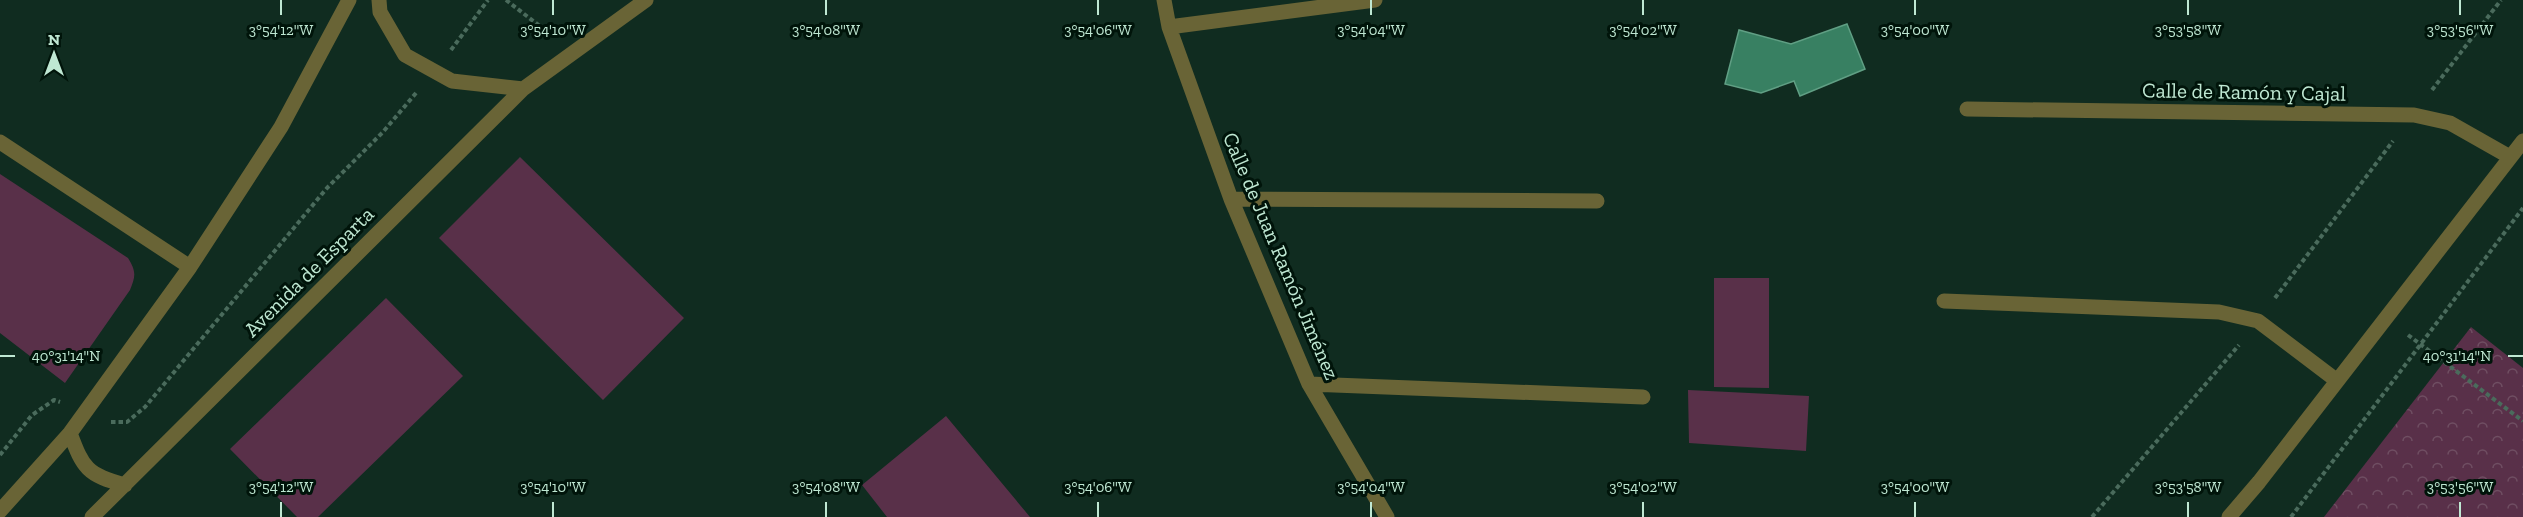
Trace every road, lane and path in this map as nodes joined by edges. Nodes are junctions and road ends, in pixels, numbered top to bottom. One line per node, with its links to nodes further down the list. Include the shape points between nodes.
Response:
1 (349, 0): 21 (street, via 280,127)
2 (379, 0): 11 (street, via 380,12 405,55)
3 (488, 0): 11 (path)
4 (506, 0): 10 (path)
5 (646, 0): 10 (street, Avenida de Esparta)
6 (1164, 0): 9 (street, Calle de Juan Ramón Jiménez)
7 (1375, 0): 9 (street)
8 (2501, 0): 14 (path)
9 (1169, 27): 18 (street, Calle de Juan Ramón Jiménez)
10 (574, 52): 12 (street, Avenida de Esparta)
11 (434, 71): 12 (street, via 452,81); 29 (path, via 327,188 145,407 127,422 106,422)
12 (523, 89): 33 (street, Avenida de Esparta)
13 (1967, 109): 14 (street, Calle de Ramón y Cajal)
14 (2414, 115): 17 (street, Calle de Ramón y Cajal, via 2451,123); 24 (path)
15 (2523, 141): 17 (street)
16 (0, 142): 21 (street)
17 (2510, 158): 23 (street)
18 (1231, 199): 19 (street); 27 (street, Calle de Juan Ramón Jiménez)
19 (1597, 201)
20 (2523, 208): 25 (path)
21 (190, 267): 29 (street)
22 (1944, 301): 24 (street, via 2219,312)
23 (2386, 318): 25 (path); 26 (street)
24 (2258, 321): 26 (street); 37 (path)
25 (2421, 345): 30 (path); 39 (path)
26 (2336, 380): 38 (street)
27 (1309, 384): 28 (street); 36 (street, Calle de Juan Ramón Jiménez)
28 (1643, 397)
29 (85, 411): 31 (street); 32 (path, via 54,400 32,414)
30 (2523, 421)
31 (70, 432): 33 (street, via 80,461 98,478); 34 (street)
32 (0, 455)
33 (124, 484): 35 (street, Avenida de Esparta)
34 (0, 511)
35 (92, 517)
36 (1387, 517)
37 (2092, 517)
38 (2229, 517)
39 (2291, 517)

